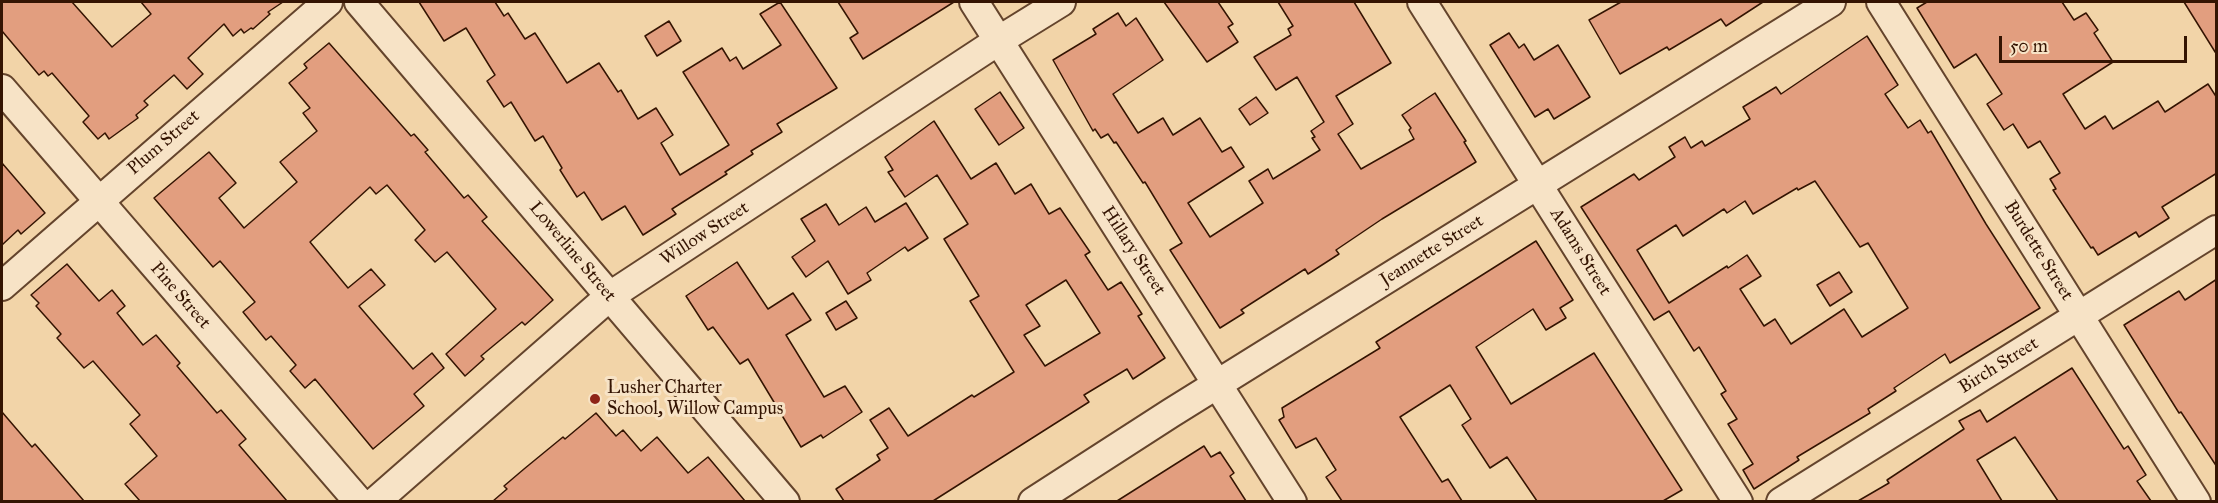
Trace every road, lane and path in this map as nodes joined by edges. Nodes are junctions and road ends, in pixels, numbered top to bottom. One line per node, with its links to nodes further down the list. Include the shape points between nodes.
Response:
1 (328, 2): 11 (street, Plum Street)
2 (359, 2): 14 (street, Lowerline Street)
3 (974, 2): 8 (street, Hillary Street)
4 (1061, 2): 8 (street, Willow Street)
5 (1422, 2): 10 (street, Adams Street)
6 (1831, 2): 10 (street, Jeannette Street)
7 (1881, 2): 15 (street, Burdette Street)
8 (998, 41): 14 (street, Willow Street); 16 (street, Hillary Street)
9 (2, 89): 11 (street, Pine Street)
10 (1538, 185): 16 (street, Jeannette Street); 22 (street, Adams Street)
11 (98, 201): 13 (street, Plum Street); 17 (street, Pine Street)
12 (2217, 230): 15 (street, Birch Street)
13 (2, 285)
14 (610, 296): 18 (street, Willow Street); 19 (street, Lowerline Street)
15 (2079, 316): 23 (street, Birch Street); 24 (street, Burdette Street)
16 (1218, 385): 20 (street, Jeannette Street); 21 (street, Hillary Street)
17 (359, 501)
18 (375, 501)
19 (785, 501)
20 (1033, 501)
21 (1292, 501)
22 (1738, 501)
23 (1781, 501)
24 (2196, 501)

